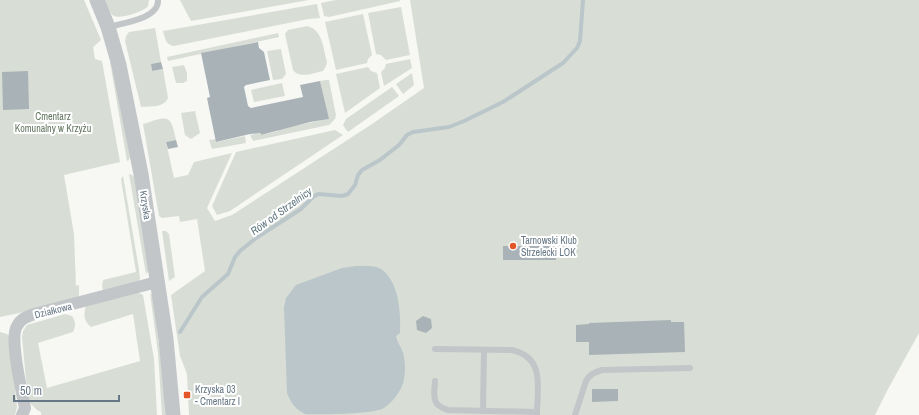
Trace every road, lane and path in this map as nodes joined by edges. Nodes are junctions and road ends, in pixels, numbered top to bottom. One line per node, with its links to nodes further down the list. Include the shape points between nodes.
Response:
1 (97, 0): 3 (street, Krzyska)
2 (158, 0): 3 (lane, via 156,8 149,15)
3 (108, 27): 4 (street, Krzyska, via 119,65 141,174)
4 (158, 282): 11 (street, Działkowa, via 22,319 16,327 14,344 25,408); 12 (street, Krzyska)
5 (435, 349): 6 (lane)
6 (484, 350): 9 (lane); 10 (lane, via 512,350 522,352 530,358 537,371)
7 (690, 368): 13 (lane, via 595,372 586,381)
8 (435, 381): 9 (lane, via 434,400 438,406 448,410)
9 (483, 411): 10 (lane)
10 (537, 413)
11 (22, 415)
12 (173, 415)
13 (575, 415)

